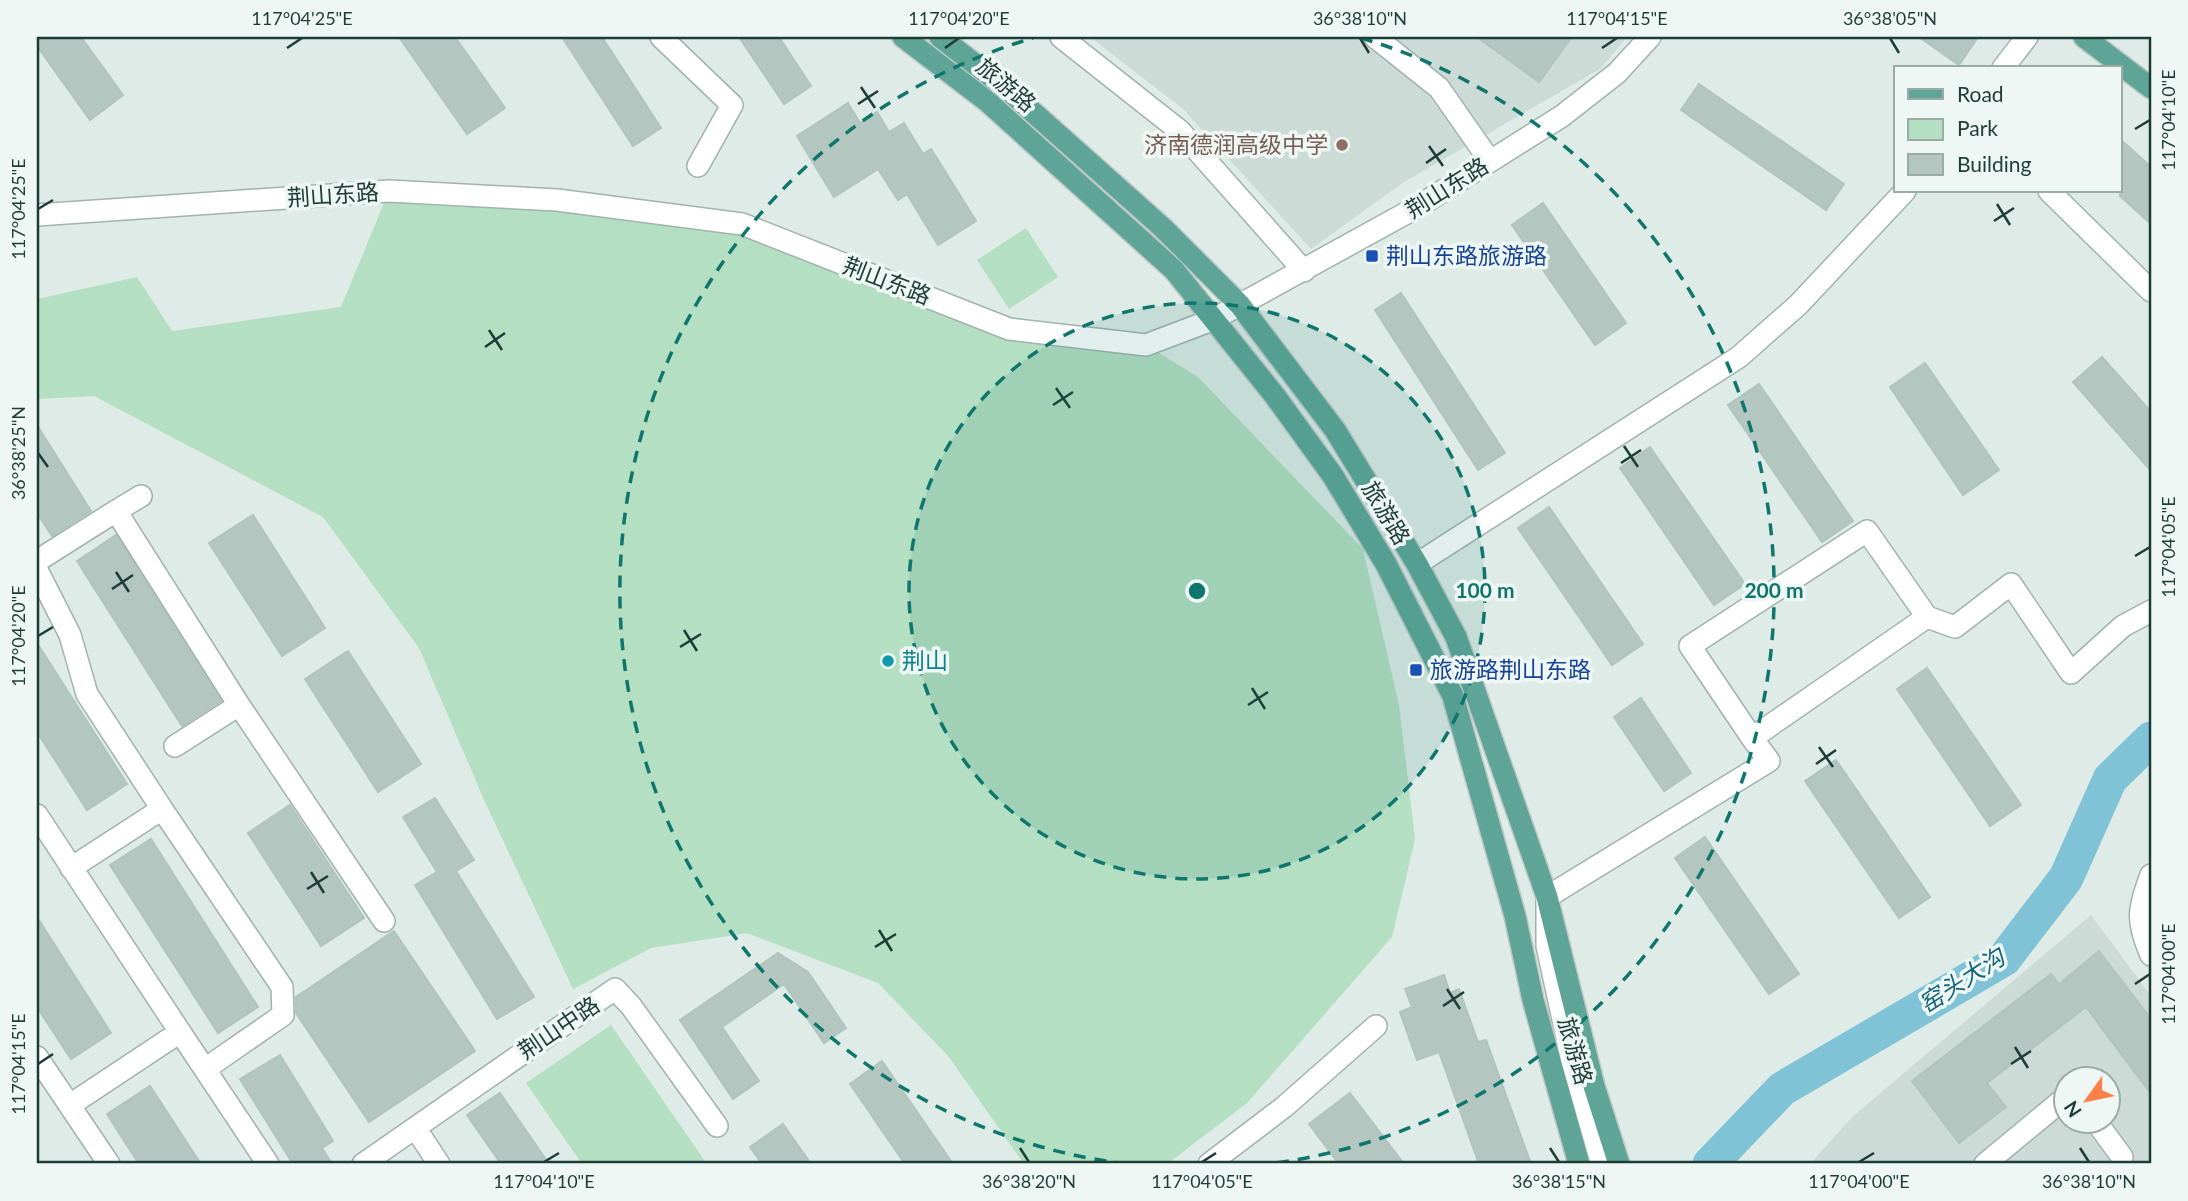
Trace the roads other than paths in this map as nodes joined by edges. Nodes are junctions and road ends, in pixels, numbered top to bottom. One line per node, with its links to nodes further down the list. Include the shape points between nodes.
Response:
1 (661, 37): 14 (street, via 732,105)
2 (903, 37): 21 (main road, 旅游路, via 988,102 1174,270)
3 (940, 37): 20 (main road, 旅游路, via 1007,89 1132,200)
4 (1061, 37): 18 (street, via 1180,131)
5 (1375, 37): 13 (street, via 1439,88)
6 (1650, 37): 13 (street, 荆山东路, via 1617,73 1571,109)
7 (2026, 37): 9 (street)
8 (2084, 37): 10 (main road)
9 (2004, 66)
10 (2121, 66)
11 (2122, 66): 12 (main road)
12 (2151, 89)
13 (1490, 161): 18 (street, 荆山东路)
14 (698, 166)
15 (1904, 192): 25 (street, via 1798,305 1740,357)
16 (2050, 192): 19 (street)
17 (37, 215): 21 (street, 荆山东路, via 389,191 557,200 742,223 1009,328 1146,345)
18 (1304, 271): 20 (street, 荆山东路)
19 (2151, 291)
20 (1240, 305): 21 (street, 荆山东路); 25 (main road, 旅游路, via 1335,430)
21 (1212, 320): 37 (main road, 旅游路, via 1333,476 1386,564 1453,696)
22 (141, 496): 23 (street)
23 (116, 511): 24 (street); 29 (street)
24 (37, 561)
25 (1416, 564): 36 (main road, 旅游路, via 1456,637)
26 (37, 570): 32 (street, via 70,635 87,694)
27 (2151, 611): 28 (street, via 2123,626 2071,673 2011,584 1955,626)
28 (1927, 617): 30 (street); 30 (street, via 1867,531 1690,646)
29 (239, 705): 31 (street); 38 (street)
30 (1752, 738): 36 (street, via 1769,761)
31 (175, 746)
32 (162, 809): 34 (street); 44 (street, via 282,987 283,1015)
33 (37, 815): 34 (street)
34 (71, 868): 42 (street)
35 (2151, 875): 40 (street, via 2138,910)
36 (1548, 897): 39 (street); 58 (main road, 旅游路, via 1594,1086)
37 (1516, 916): 39 (street); 56 (main road, 旅游路, via 1533,1000)
38 (384, 921)
39 (1547, 946): 57 (street, via 1572,1061)
40 (2151, 955)
41 (1376, 1026): 55 (street, via 1284,1107)
42 (180, 1032): 44 (street); 45 (street)
43 (37, 1056): 45 (street)
44 (205, 1069): 52 (street)
45 (70, 1105): 51 (street)
46 (2052, 1109): 59 (street)
47 (717, 1126): 48 (street, 荆山中路, via 615,989)
48 (416, 1129): 53 (street, 荆山中路); 54 (street)
49 (2105, 1134): 50 (street)
50 (2122, 1157)
51 (109, 1164)
52 (268, 1164)
53 (363, 1164)
54 (439, 1164)
55 (1209, 1164)
56 (1579, 1164)
57 (1602, 1164)
58 (1619, 1164)
59 (1985, 1164)

